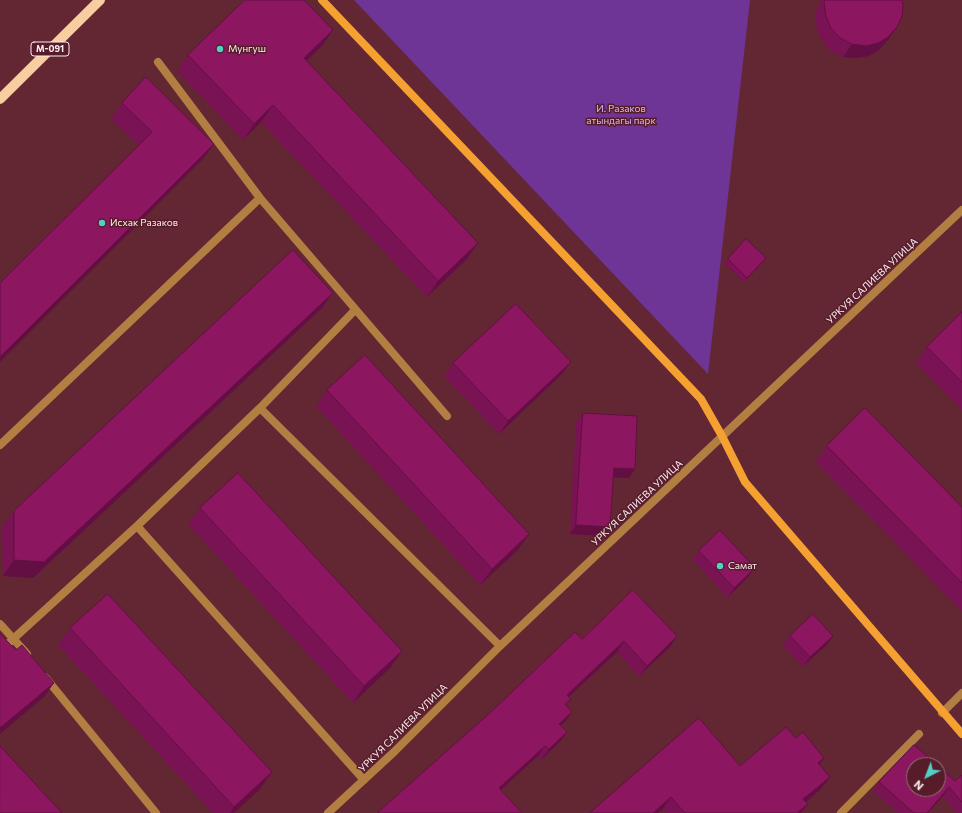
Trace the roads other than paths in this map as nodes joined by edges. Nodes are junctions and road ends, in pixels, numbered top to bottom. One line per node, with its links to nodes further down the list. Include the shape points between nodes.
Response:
1 (100, 0): 4 (main road, М-091)
2 (322, 0): 10 (street, via 701,399)
3 (158, 62): 5 (street)
4 (0, 99)
5 (260, 198): 7 (street); 11 (street)
6 (962, 210): 10 (street, УРКУЯ САЛИЕВА УЛИЦА)
7 (355, 310): 8 (street); 9 (street)
8 (260, 408): 12 (street); 15 (street)
9 (447, 416)
10 (722, 436): 15 (street, УРКУЯ САЛИЕВА УЛИЦА); 18 (street, via 745,482)
11 (0, 445)
12 (138, 526): 14 (street); 21 (street)
13 (0, 624): 14 (street)
14 (13, 638): 16 (street); 22 (street)
15 (500, 646): 21 (street, УРКУЯ САЛИЕВА УЛИЦА)
16 (0, 651)
17 (962, 693): 18 (street)
18 (942, 713): 20 (street)
19 (919, 734): 24 (street)
20 (962, 734)
21 (364, 780): 23 (street, УРКУЯ САЛИЕВА УЛИЦА)
22 (156, 813)
23 (328, 813)
24 (841, 813)

